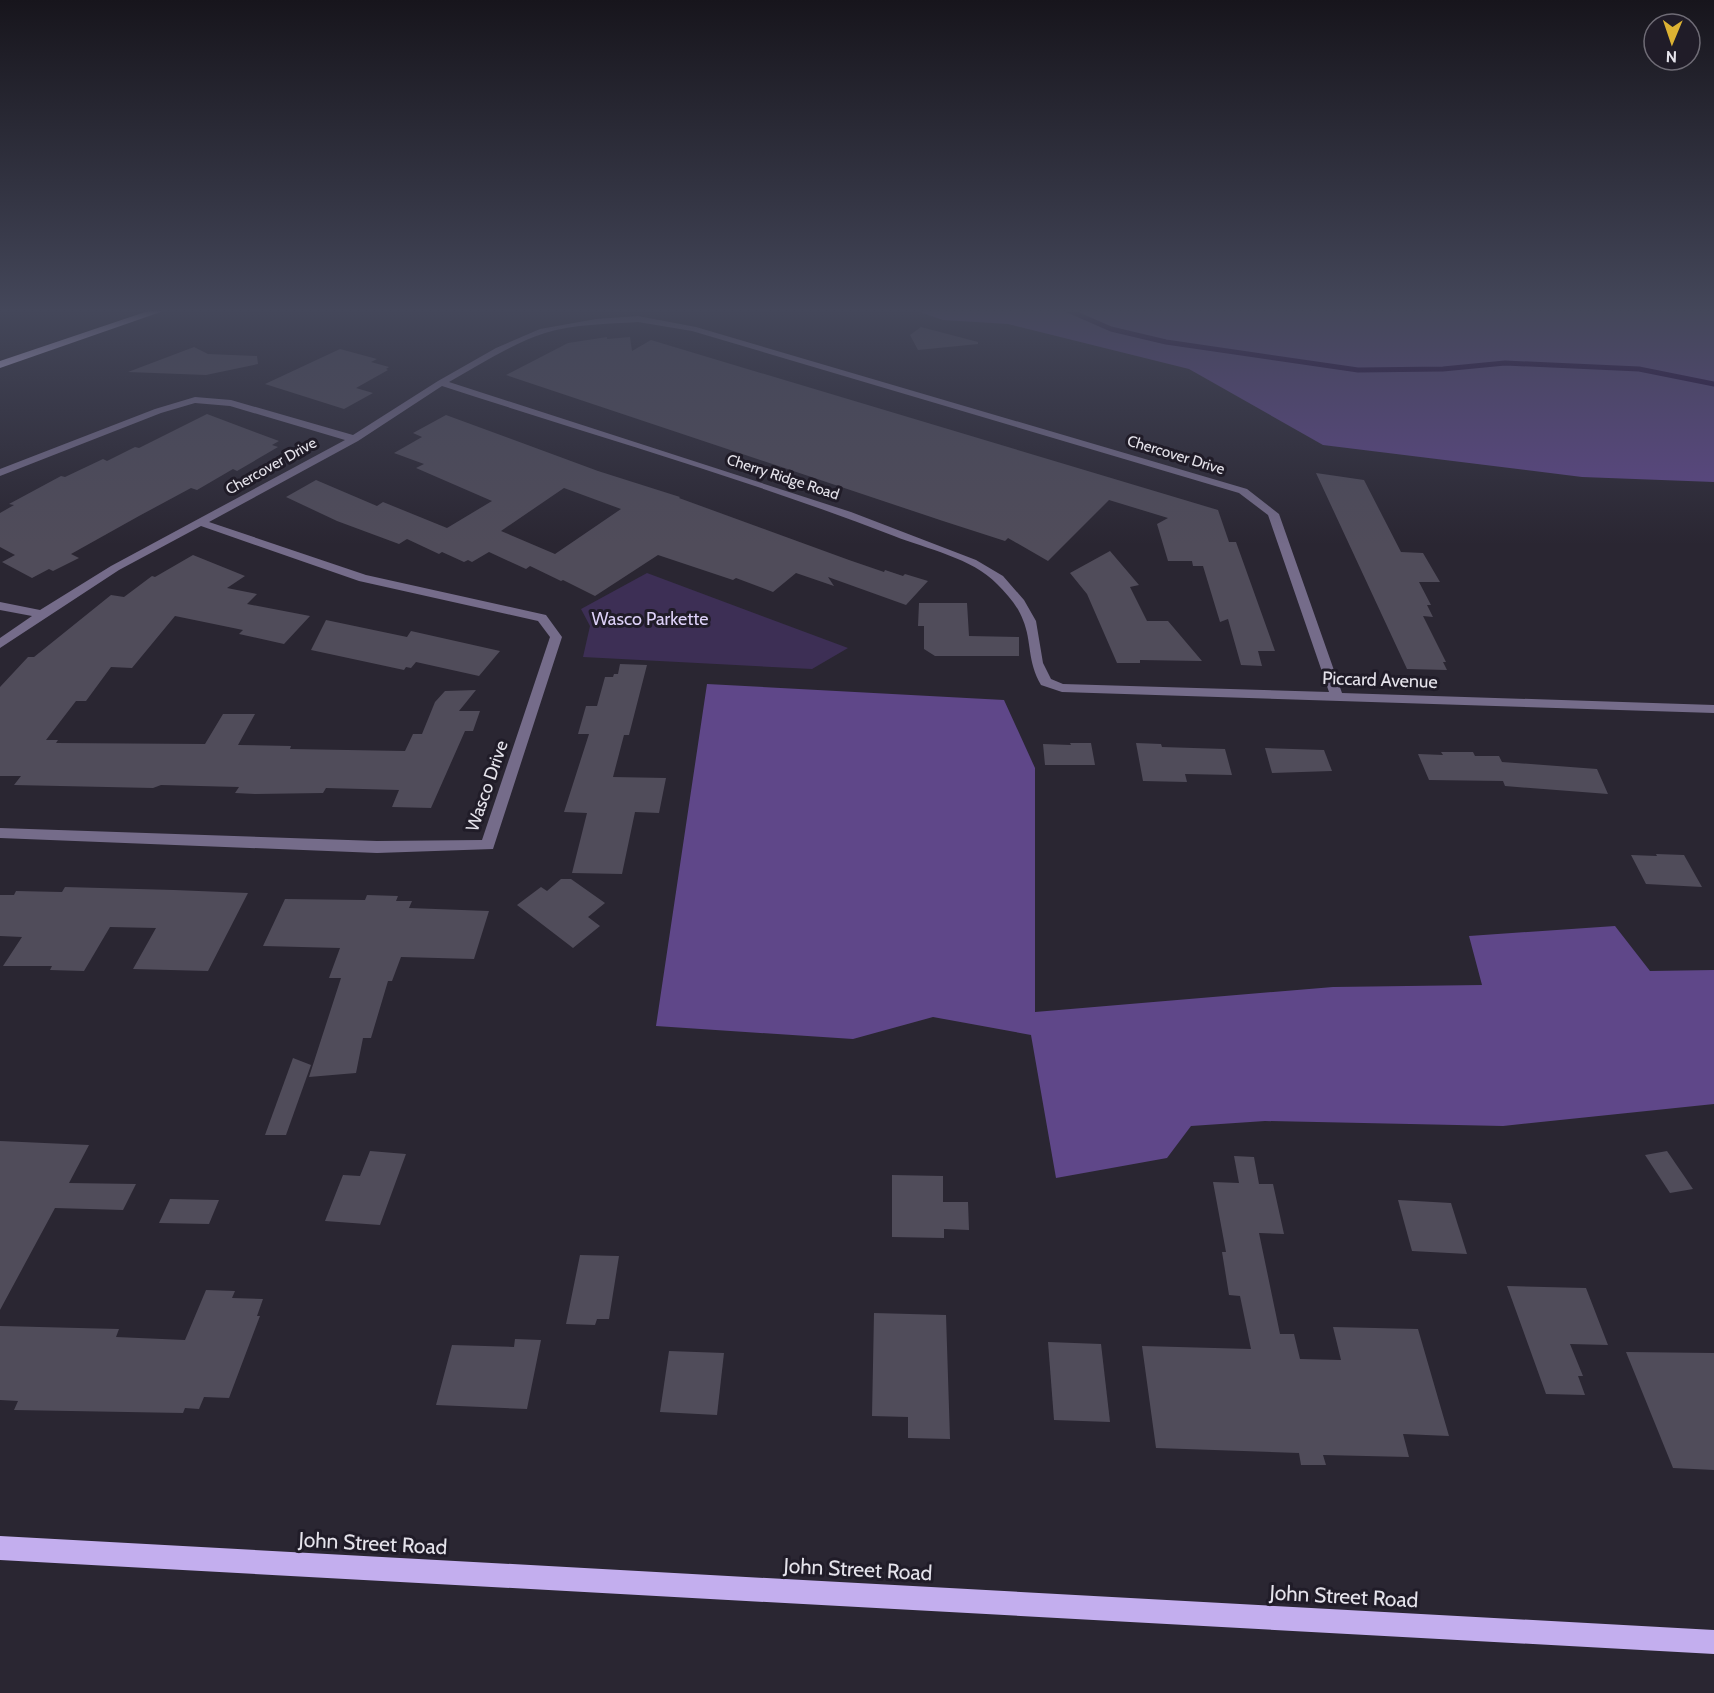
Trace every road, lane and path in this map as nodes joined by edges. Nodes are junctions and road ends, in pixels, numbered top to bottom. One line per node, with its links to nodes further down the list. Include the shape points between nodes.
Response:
1 (435, 387): 4 (street, Chercover Drive)
2 (453, 387): 10 (street, Cherry Ridge Road, via 847,514 972,562 999,579 1018,600 1030,621 1037,663)
3 (890, 387): 11 (street, Chercover Drive, via 1243,491 1273,514)
4 (354, 439): 5 (street, via 231,403 195,400); 6 (street, Chercover Drive)
5 (0, 473)
6 (200, 522): 8 (street, Chercover Drive, via 115,568); 13 (street, Wasco Drive, via 363,578 542,618 556,637 488,845 377,847)
7 (0, 606): 8 (street)
8 (42, 614): 9 (street, Chercover Drive)
9 (0, 644)
10 (1046, 682): 11 (street, Piccard Avenue, via 1062,688)
11 (1337, 697): 12 (street, Piccard Avenue)
12 (1714, 709)
13 (0, 833)
14 (0, 1548): 15 (main road, John Street Road)
15 (1714, 1642)

